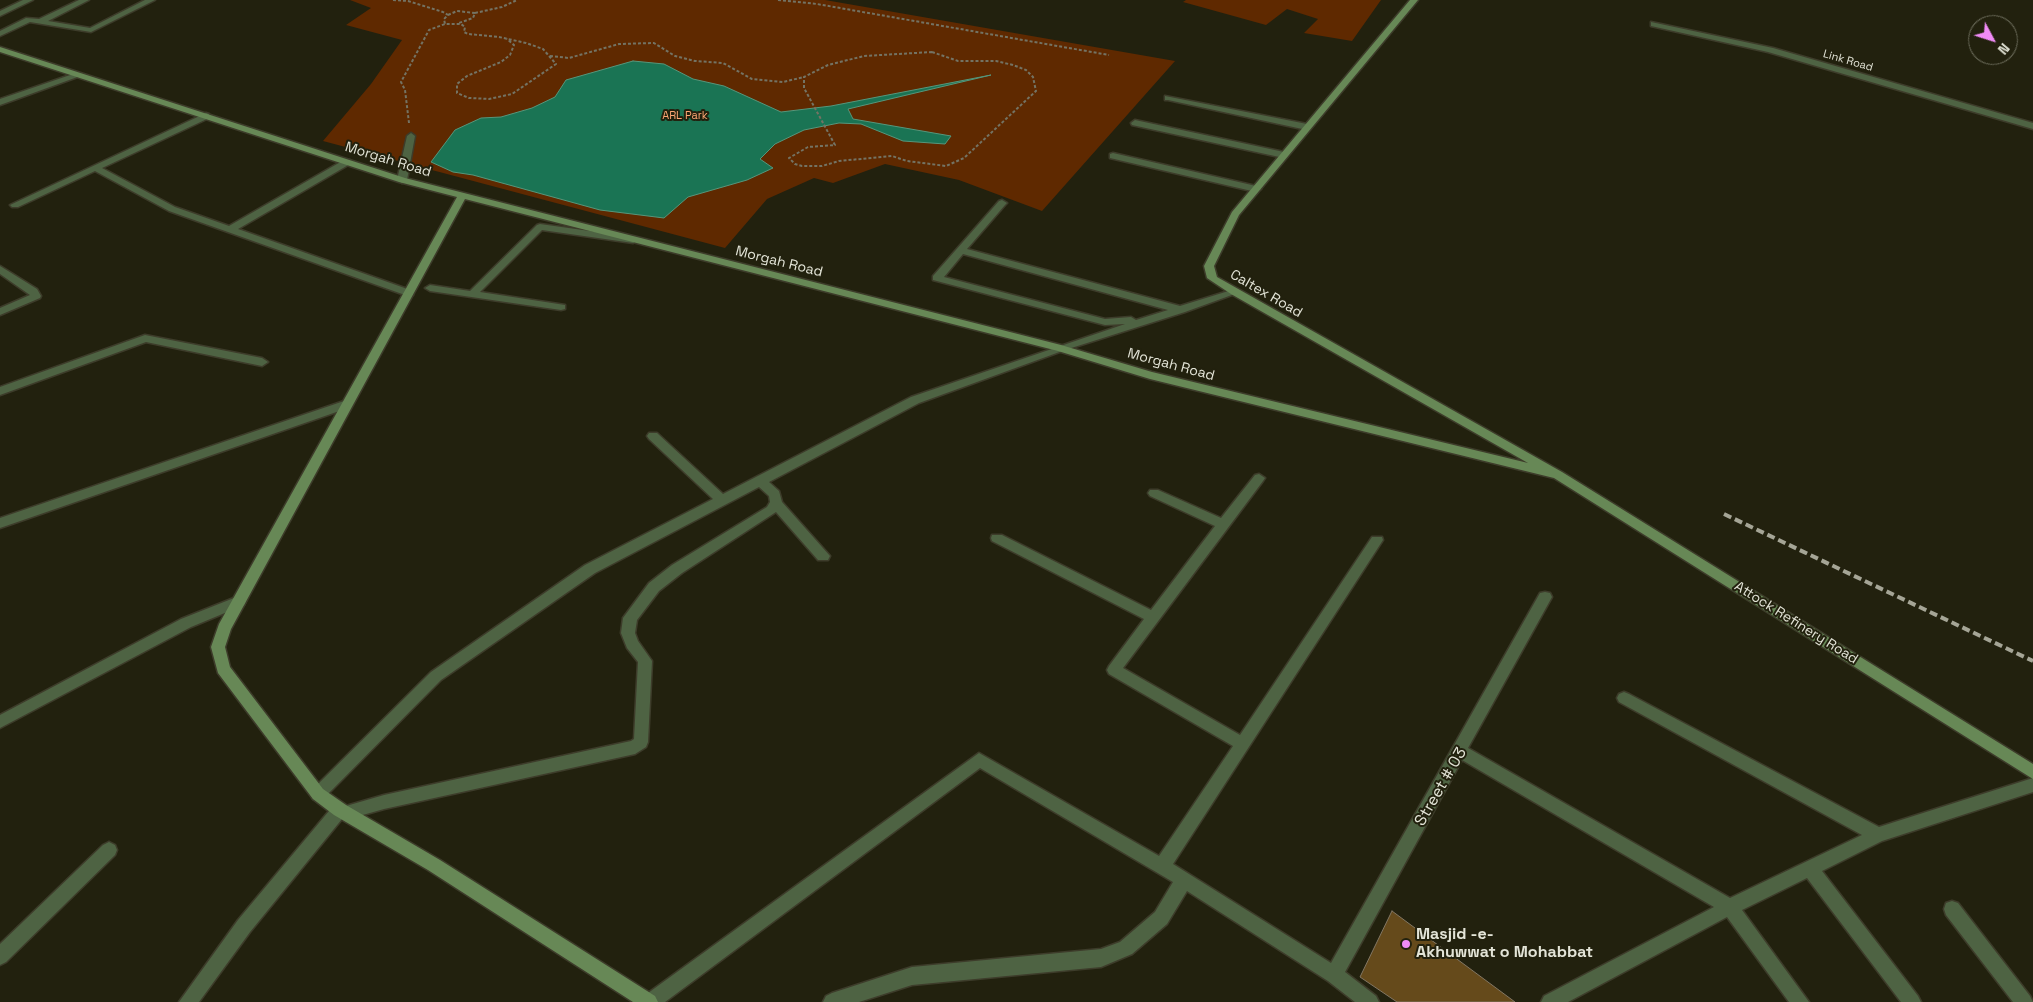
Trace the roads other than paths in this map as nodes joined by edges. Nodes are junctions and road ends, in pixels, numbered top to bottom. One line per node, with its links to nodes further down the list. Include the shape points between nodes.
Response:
1 (29, 0): 5 (street)
2 (85, 0): 7 (street)
3 (151, 0): 7 (street, via 91,30)
4 (1414, 0): 17 (street, Caltex Road)
5 (0, 14): 6 (street)
6 (29, 20): 7 (street); 9 (street)
7 (40, 22)
8 (1654, 24): 16 (street, Link Road, via 1770,50)
9 (0, 34)
10 (0, 49): 11 (street, Morgah Road)
11 (79, 75): 13 (street); 14 (street, Morgah Road)
12 (1168, 98): 17 (street)
13 (0, 102)
14 (206, 116): 21 (street, Morgah Road); 22 (street)
15 (1136, 123): 19 (street)
16 (2033, 126)
17 (1308, 127): 19 (street, Caltex Road)
18 (411, 136): 23 (street)
19 (1284, 155): 24 (street, Caltex Road)
20 (1113, 156): 24 (street)
21 (347, 162): 23 (street, Morgah Road); 28 (street)
22 (96, 168): 27 (street); 28 (street, via 172,210)
23 (402, 180): 25 (street, Morgah Road)
24 (1256, 189): 33 (street, Caltex Road, via 1235,214 1209,266 1212,278)
25 (462, 196): 29 (street, Morgah Road); 34 (street)
26 (1002, 203): 30 (street)
27 (15, 205)
28 (229, 230): 34 (street)
29 (643, 242): 35 (street, via 540,227); 40 (street, Morgah Road)
30 (962, 251): 37 (street); 39 (street, via 937,278 1105,322)
31 (0, 269): 38 (street, via 36,296)
32 (430, 288): 35 (street)
33 (1235, 292): 37 (street); 45 (street, Caltex Road)
34 (409, 293): 43 (street)
35 (472, 294): 36 (street)
36 (561, 307)
37 (1181, 310): 39 (street)
38 (0, 312)
39 (1152, 319): 40 (street)
40 (1061, 348): 45 (street, Morgah Road, via 1150,376); 47 (street, via 915,400)
41 (262, 362): 42 (street, via 145,338)
42 (0, 391)
43 (347, 404): 51 (street); 57 (street)
44 (653, 436): 49 (street)
45 (1558, 475): 63 (street, Attock Refinery Road)
46 (1259, 478): 52 (street)
47 (760, 481): 49 (street); 50 (street, via 774,494)
48 (1154, 493): 52 (street)
49 (722, 500): 65 (street, via 590,569 436,676)
50 (776, 503): 55 (street); 66 (street, via 654,587 630,618 628,633 645,661 641,742 635,747)
51 (0, 523)
52 (1224, 525): 58 (street)
53 (997, 538): 58 (street)
54 (1377, 540): 61 (street)
55 (823, 556)
56 (1546, 597): 62 (street, Street # 03)
57 (239, 601): 60 (street, via 186,623); 65 (street, via 218,647 223,669)
58 (1154, 618): 61 (street, via 1114,670)
59 (1624, 698): 67 (street)
60 (0, 722)
61 (1242, 744): 69 (street)
62 (1460, 752): 72 (street); 75 (street, Street # 03)
63 (2033, 772)
64 (2033, 785): 67 (street)
65 (318, 794): 66 (street)
66 (343, 812): 76 (street, via 244,926); 77 (street, via 434,865)
67 (1878, 835): 70 (street)
68 (109, 850): 74 (street)
69 (1162, 866): 71 (street); 77 (street, via 979,760)
70 (1810, 868): 72 (street); 82 (street)
71 (1184, 880): 75 (street); 78 (street, via 1161,918 1126,948 1101,958 912,976)
72 (1730, 907): 80 (street); 81 (street)
73 (1952, 908): 83 (street)
74 (0, 956)
75 (1334, 975): 79 (street)
76 (188, 1002)
77 (650, 1002)
78 (832, 1002)
79 (1370, 1002)
80 (1550, 1002)
81 (1800, 1002)
82 (1912, 1002)
83 (2024, 1002)

